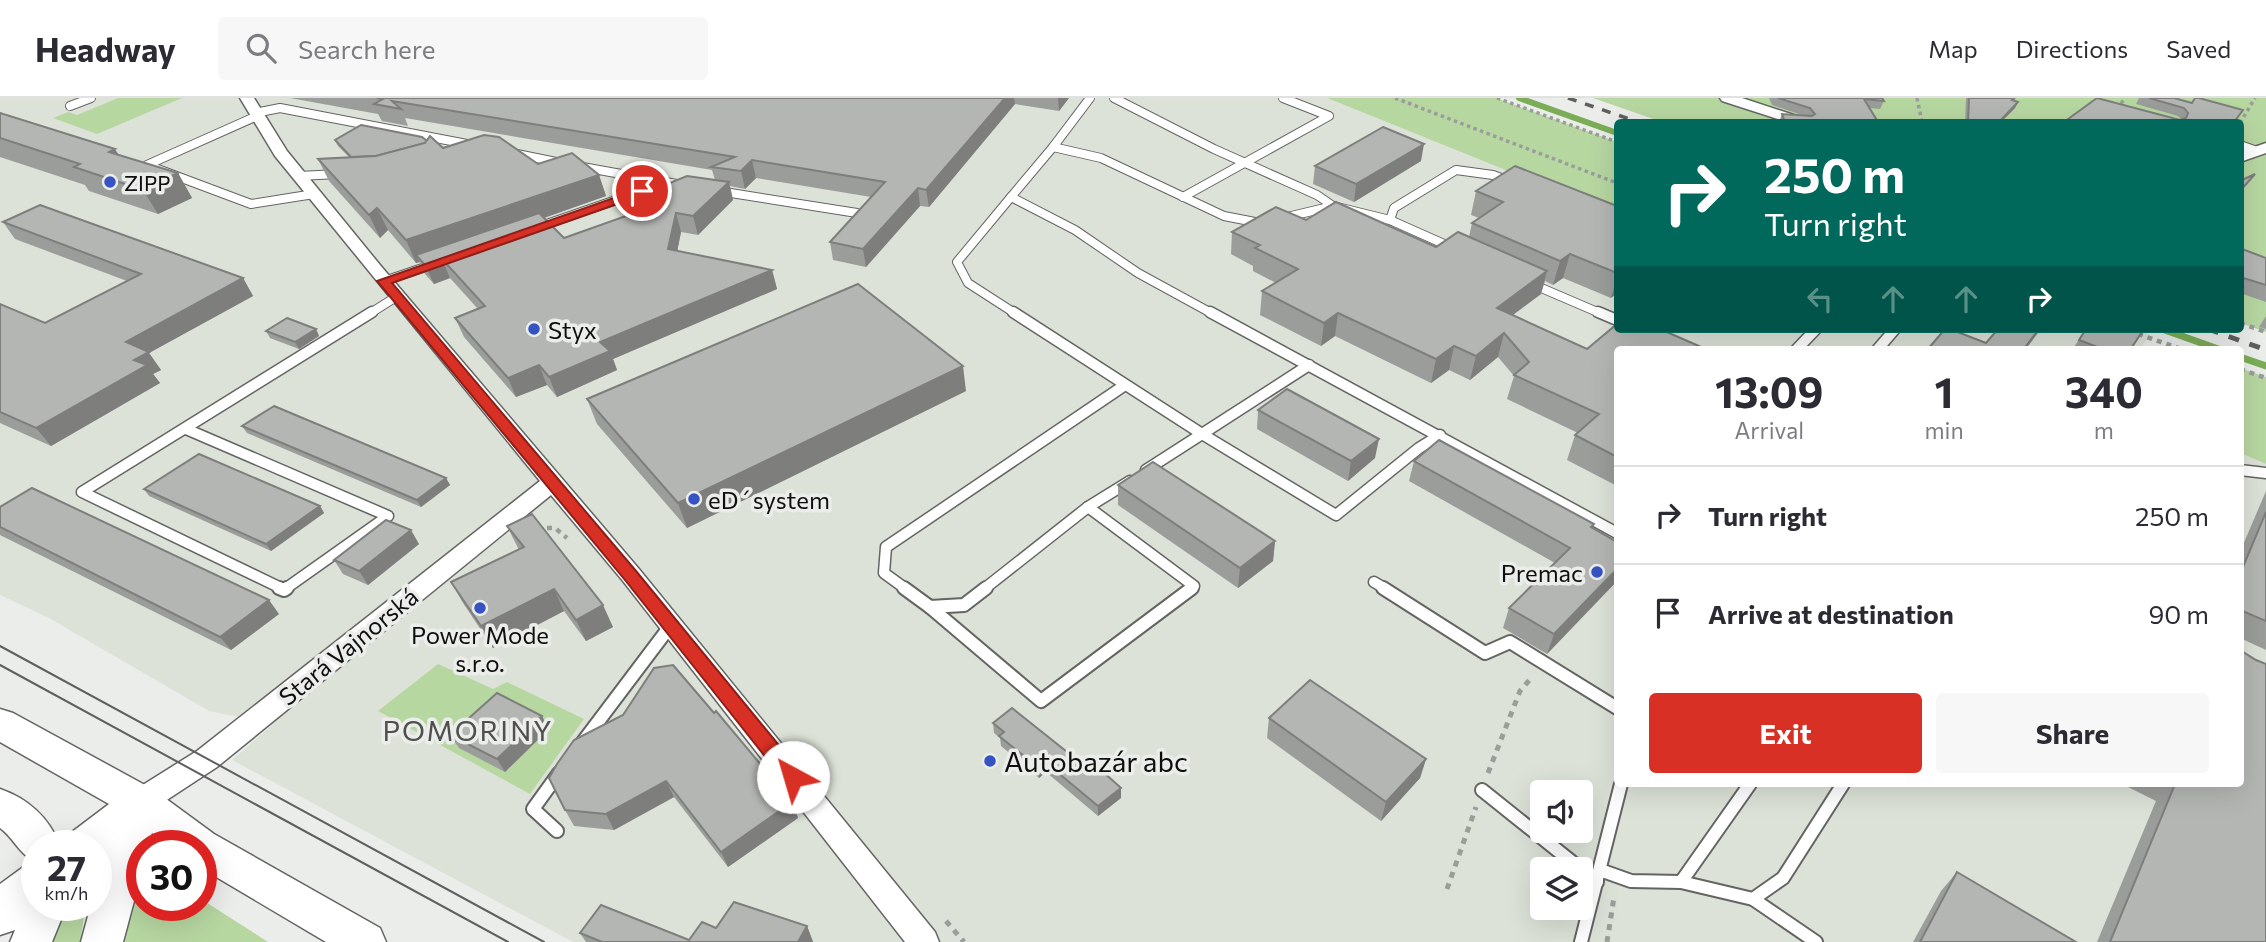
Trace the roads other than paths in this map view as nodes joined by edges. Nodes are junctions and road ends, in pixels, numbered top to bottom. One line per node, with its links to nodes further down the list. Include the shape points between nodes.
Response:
1 (91, 98): 6 (lane)
2 (1090, 98): 11 (lane)
3 (1114, 98): 15 (lane)
4 (1283, 98): 15 (lane, via 1329,116)
5 (1727, 98): 8 (street)
6 (70, 106)
7 (253, 109): 10 (lane, via 280,108); 17 (street); 22 (lane, via 147,166 251,204)
8 (1792, 119)
9 (2244, 146): 12 (lane)
10 (479, 147)
11 (1053, 148): 23 (lane); 24 (lane, via 1101,158)
12 (2262, 150): 14 (street)
13 (506, 152): 18 (lane)
14 (2244, 156)
15 (1246, 162): 24 (lane); 25 (lane)
16 (350, 173): 17 (lane)
17 (299, 176): 22 (street)
18 (666, 183): 20 (lane); 28 (lane)
19 (1518, 185): 27 (lane, via 1493,175 1456,170 1394,208)
20 (693, 187)
21 (707, 189): 26 (lane)
22 (314, 194): 32 (street)
23 (1011, 197): 36 (lane); 37 (lane, via 957,262 968,283)
24 (1183, 197): 25 (lane, via 1224,216 1257,224)
25 (1333, 206): 27 (lane)
26 (858, 213)
27 (1390, 220): 29 (lane)
28 (527, 232)
29 (1464, 253)
30 (439, 262): 32 (lane)
31 (1526, 282): 33 (lane)
32 (390, 289): 38 (lane); 43 (street)
33 (1614, 319)
34 (1812, 333): 35 (lane)
35 (1800, 346)
36 (1309, 365): 39 (lane); 40 (lane)
37 (1125, 385): 39 (lane); 47 (lane, via 886,547 884,573)
38 (186, 429): 38 (lane, via 82,492 284,590 388,516)
39 (1202, 434): 40 (lane, via 1336,515); 44 (lane)
40 (1440, 435): 45 (lane)
41 (2244, 470): 42 (lane)
42 (2266, 473)
43 (552, 483): 48 (street); 55 (street, Stará Vajnorská, via 206,759)
44 (1088, 507): 47 (lane, via 964,605); 47 (lane, via 1194,586 1041,701)
45 (1614, 531)
46 (1374, 582): 49 (lane, via 1485,653 1510,642)
47 (930, 607)
48 (671, 625): 59 (lane, via 533,809); 72 (street)
49 (1614, 706)
50 (0, 724): 55 (main road)
51 (1620, 787): 62 (lane)
52 (1748, 787): 63 (lane)
53 (1841, 787): 65 (lane, via 1783,878)
54 (1482, 790): 62 (lane)
55 (140, 802): 58 (main road); 60 (main road)
56 (0, 806): 57 (main road)
57 (30, 830)
58 (177, 830)
59 (557, 831)
60 (112, 854)
61 (217, 857): 71 (main road)
62 (1598, 876): 63 (lane); 73 (lane)
63 (1681, 882): 65 (lane)
64 (21, 891): 66 (main road)
65 (1753, 899): 74 (lane)
66 (0, 916)
67 (40, 921): 69 (main road)
68 (104, 921): 70 (main road)
69 (31, 942)
70 (102, 942)
71 (365, 942)
72 (924, 942)
73 (1581, 942)
74 (1816, 942)

